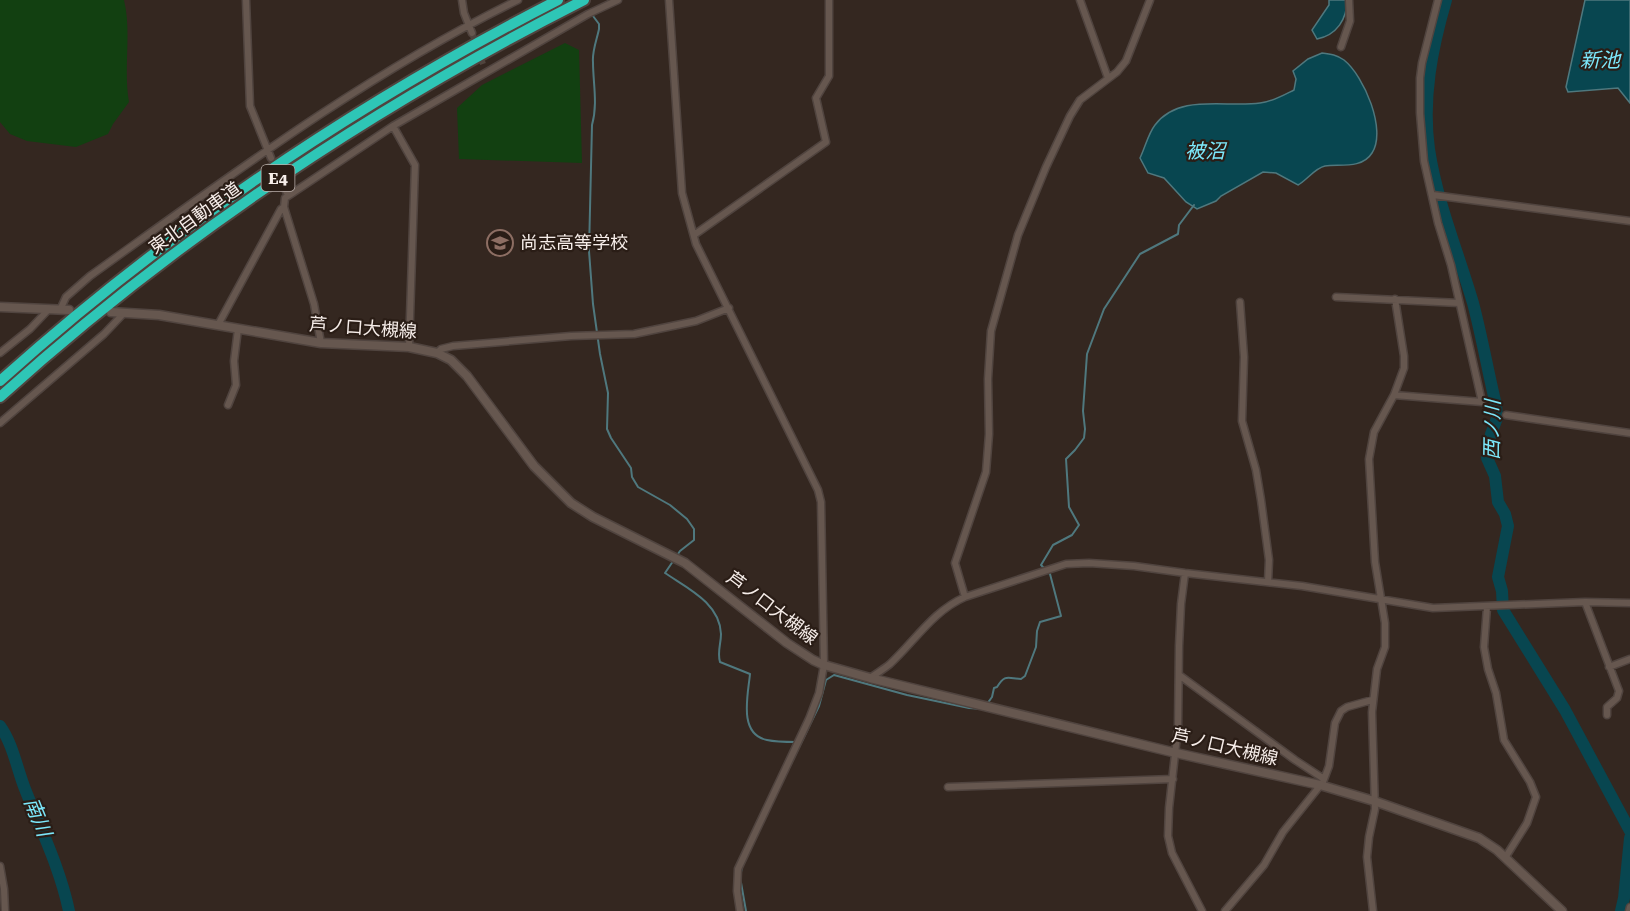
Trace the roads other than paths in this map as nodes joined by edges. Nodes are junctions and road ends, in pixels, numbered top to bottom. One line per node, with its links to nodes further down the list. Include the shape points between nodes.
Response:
1 (246, 0): 20 (street, via 250,106)
2 (462, 0): 13 (street)
3 (518, 0): 13 (street)
4 (558, 0): 44 (highway, 東北自動車道 / E4, via 431,69 270,171 164,246)
5 (584, 0): 46 (highway, 東北自動車道 / E4, via 420,89 285,174 124,291)
6 (618, 0): 17 (street)
7 (669, 0): 27 (street, via 682,193)
8 (829, 0): 27 (street, via 829,76 816,98 826,142)
9 (1080, 0): 18 (street)
10 (1150, 0): 18 (street, via 1126,61)
11 (1349, 0): 15 (street, via 1350,21)
12 (1438, 0): 24 (street, via 1420,78 1424,161)
13 (469, 25): 14 (street); 20 (street)
14 (472, 33)
15 (1341, 46)
16 (483, 64): 17 (street)
17 (488, 73): 19 (street)
18 (1108, 78): 53 (street, via 1080,100 1070,116 1018,235 998,304 989,368 986,472 955,563)
19 (393, 126): 23 (street); 41 (street, via 415,165)
20 (267, 149): 21 (street); 35 (street, via 90,276 66,297)
21 (271, 158)
22 (283, 184): 23 (street)
23 (288, 195): 25 (street)
24 (1433, 195): 26 (street); 31 (street)
25 (284, 207): 38 (street); 40 (street, via 315,304)
26 (1630, 221)
27 (694, 235): 34 (street)
28 (1336, 297): 29 (street)
29 (1395, 299): 31 (street); 45 (street, via 1404,362)
30 (1240, 302): 52 (street, via 1244,357 1242,421 1261,500)
31 (1459, 303): 45 (street, via 1482,402)
32 (0, 308): 33 (main road)
33 (49, 309): 35 (main road); 43 (street)
34 (729, 309): 42 (street, via 649,332 548,337 453,346); 59 (street, via 818,490 822,510)
35 (64, 310)
36 (111, 312): 37 (main road, 芦ノ口大槻線)
37 (124, 313): 38 (main road, 芦ノ口大槻線); 49 (street)
38 (218, 326): 39 (main road, 芦ノ口大槻線)
39 (238, 329): 40 (main road, 芦ノ口大槻線); 47 (street, via 236,385)
40 (321, 344): 41 (main road, 芦ノ口大槻線)
41 (409, 347): 42 (main road, 芦ノ口大槻線)
42 (437, 352): 59 (main road, 芦ノ口大槻線, via 467,376 534,466 571,503 685,563 787,643)
43 (0, 353)
44 (0, 381)
45 (1394, 395): 54 (street, via 1374,432 1369,459)
46 (0, 397)
47 (228, 405)
48 (1506, 415): 50 (street)
49 (0, 423)
50 (1630, 433)
51 (1185, 573): 52 (street); 53 (street, via 1089,562 1066,564); 61 (street)
52 (1268, 582): 54 (street)
53 (965, 597): 62 (street, via 938,613 888,666)
54 (1381, 598): 57 (street, via 1433,608); 63 (street, via 1385,647)
55 (1585, 602): 56 (street); 57 (street); 60 (street)
56 (1630, 603)
57 (1487, 607): 70 (street, via 1484,647 1504,740 1536,797 1527,823)
58 (1630, 659): 60 (street)
59 (824, 665): 62 (main road, 芦ノ口大槻線); 73 (street, via 813,709 738,869)
60 (1609, 667): 64 (street, via 1619,691 1606,707)
61 (1179, 675): 65 (street); 67 (street)
62 (870, 678): 65 (main road, 芦ノ口大槻線)
63 (1372, 700): 67 (street, via 1347,707 1339,714); 69 (street)
64 (1607, 715)
65 (1176, 753): 66 (street); 67 (main road, 芦ノ口大槻線)
66 (1173, 778): 68 (street); 74 (street, via 1169,845)
67 (1322, 782): 69 (main road, 芦ノ口大槻線); 75 (street, via 1283,832 1264,865)
68 (948, 788)
69 (1374, 801): 70 (main road, 芦ノ口大槻線, via 1479,838); 76 (street, via 1367,857)
70 (1505, 858): 77 (main road, 芦ノ口大槻線)
71 (0, 866): 72 (street)
72 (5, 911)
73 (740, 911)
74 (1202, 911)
75 (1225, 911)
76 (1373, 911)
77 (1562, 911)

